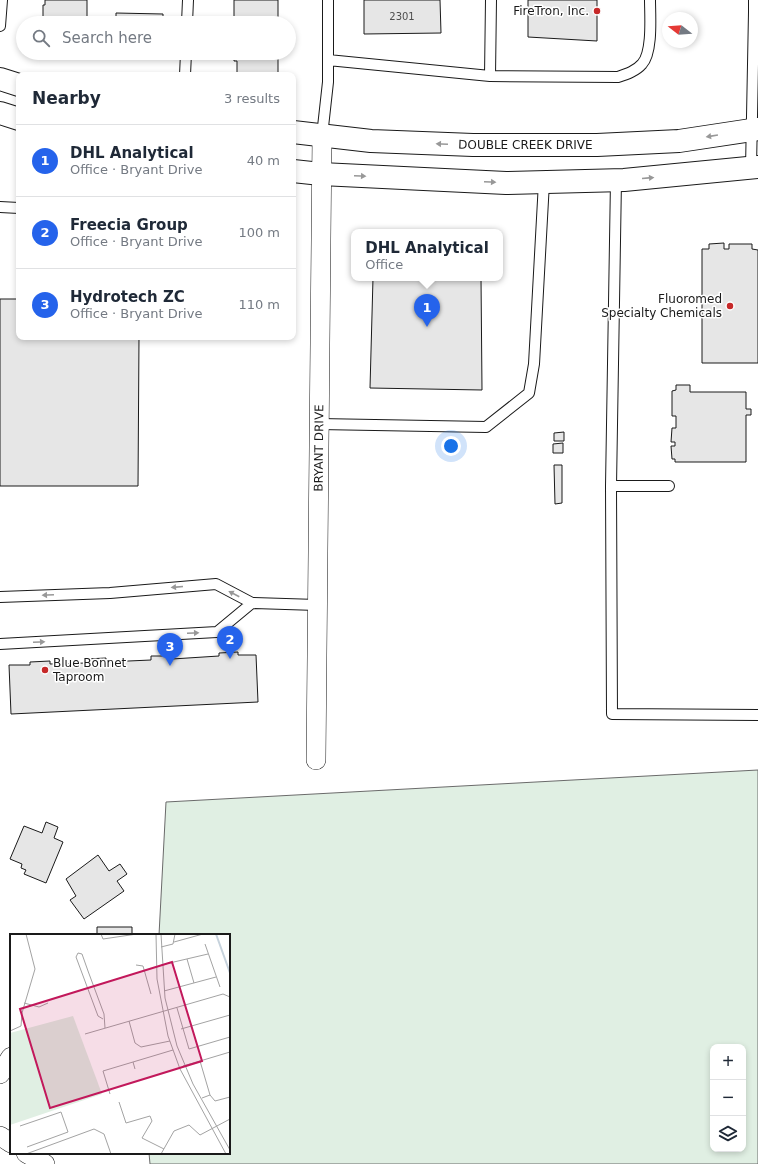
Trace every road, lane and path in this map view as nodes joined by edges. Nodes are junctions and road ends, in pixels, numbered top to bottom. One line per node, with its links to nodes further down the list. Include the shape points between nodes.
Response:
1 (2, 0): 9 (lane)
2 (188, 0): 8 (lane)
3 (328, 0): 11 (lane)
4 (491, 0): 13 (lane)
5 (650, 0): 13 (lane, via 650,36 644,63 632,72 618,77)
6 (754, 0): 7 (lane)
7 (756, 12): 18 (lane)
8 (187, 16)
9 (0, 26)
10 (186, 60): 12 (lane)
11 (328, 60): 13 (lane); 20 (lane)
12 (185, 72)
13 (490, 76)
14 (0, 79): 15 (street)
15 (16, 83)
16 (0, 113): 17 (street)
17 (16, 118)
18 (754, 130): 20 (street, DOUBLE CREEK DRIVE, one-way to 20, via 680,141 597,145 473,145 371,141); 21 (lane)
19 (296, 132): 20 (street, DOUBLE CREEK DRIVE)
20 (322, 136): 23 (street, BRYANT DRIVE)
21 (755, 168): 24 (street, one-way to 21)
22 (296, 171): 23 (street)
23 (321, 174): 25 (street, one-way to 25, via 506,183); 28 (street, BRYANT DRIVE)
24 (616, 180): 25 (street); 29 (lane)
25 (544, 182): 28 (lane, via 534,364 529,393 486,427)
26 (0, 207): 27 (lane)
27 (16, 208)
28 (319, 424): 33 (street, BRYANT DRIVE)
29 (612, 486): 30 (lane); 35 (lane, via 612,714)
30 (669, 486)
31 (0, 597): 32 (lane, one-way to 31, via 216,584 110,593)
32 (252, 603): 33 (lane); 34 (lane, one-way to 32, via 217,632)
33 (317, 605): 36 (street, BRYANT DRIVE)
34 (0, 644)
35 (758, 715)
36 (316, 760)
37 (10, 1059): 38 (street)
38 (0, 1074)
39 (0, 1136): 40 (street)
40 (10, 1143)
41 (28, 1154): 42 (street)
42 (45, 1164)

